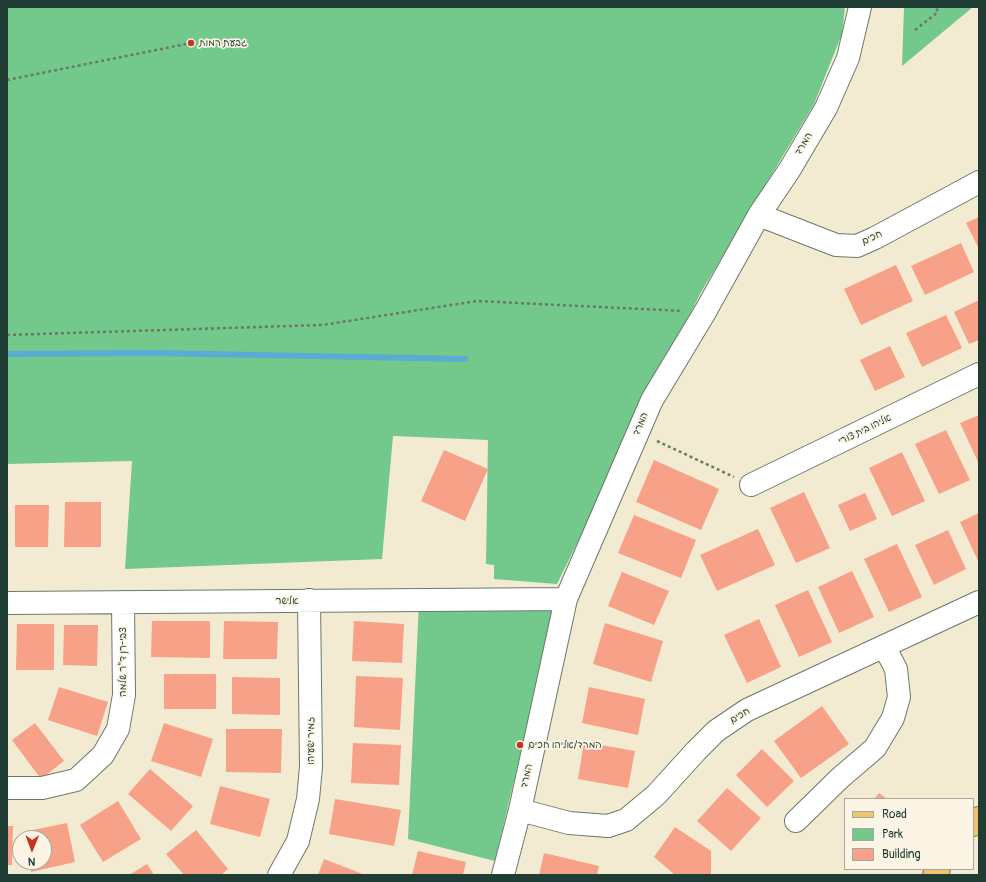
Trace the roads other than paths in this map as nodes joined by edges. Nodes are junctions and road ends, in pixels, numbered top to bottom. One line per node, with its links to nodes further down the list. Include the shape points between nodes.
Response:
1 (860, 7): 3 (street, המרד, via 848,58 826,108)
2 (979, 182): 3 (street, חכים, via 857,246 836,245)
3 (759, 215): 6 (street, המרד, via 652,400)
4 (979, 374): 5 (street, אליהו בית צורי)
5 (751, 485)
6 (566, 599): 7 (street, אלישר); 13 (street, המרד)
7 (310, 600): 8 (street, אלישר); 15 (street, זמיר ישעיהו, via 311,767 308,799 298,841)
8 (123, 602): 10 (street, אלישר); 12 (street, צבי-רן ד"ר שלמה, via 124,695 118,729 103,755 76,780 42,788)
9 (979, 602): 11 (street, חכים)
10 (7, 603)
11 (884, 646): 13 (street, חכים, via 747,710 716,731 656,795 626,820 608,826 570,823); 14 (street, via 896,669 899,696 893,718 875,748)
12 (7, 788)
13 (520, 810): 16 (street, המרד)
14 (796, 821)
15 (279, 875)
16 (503, 875)

